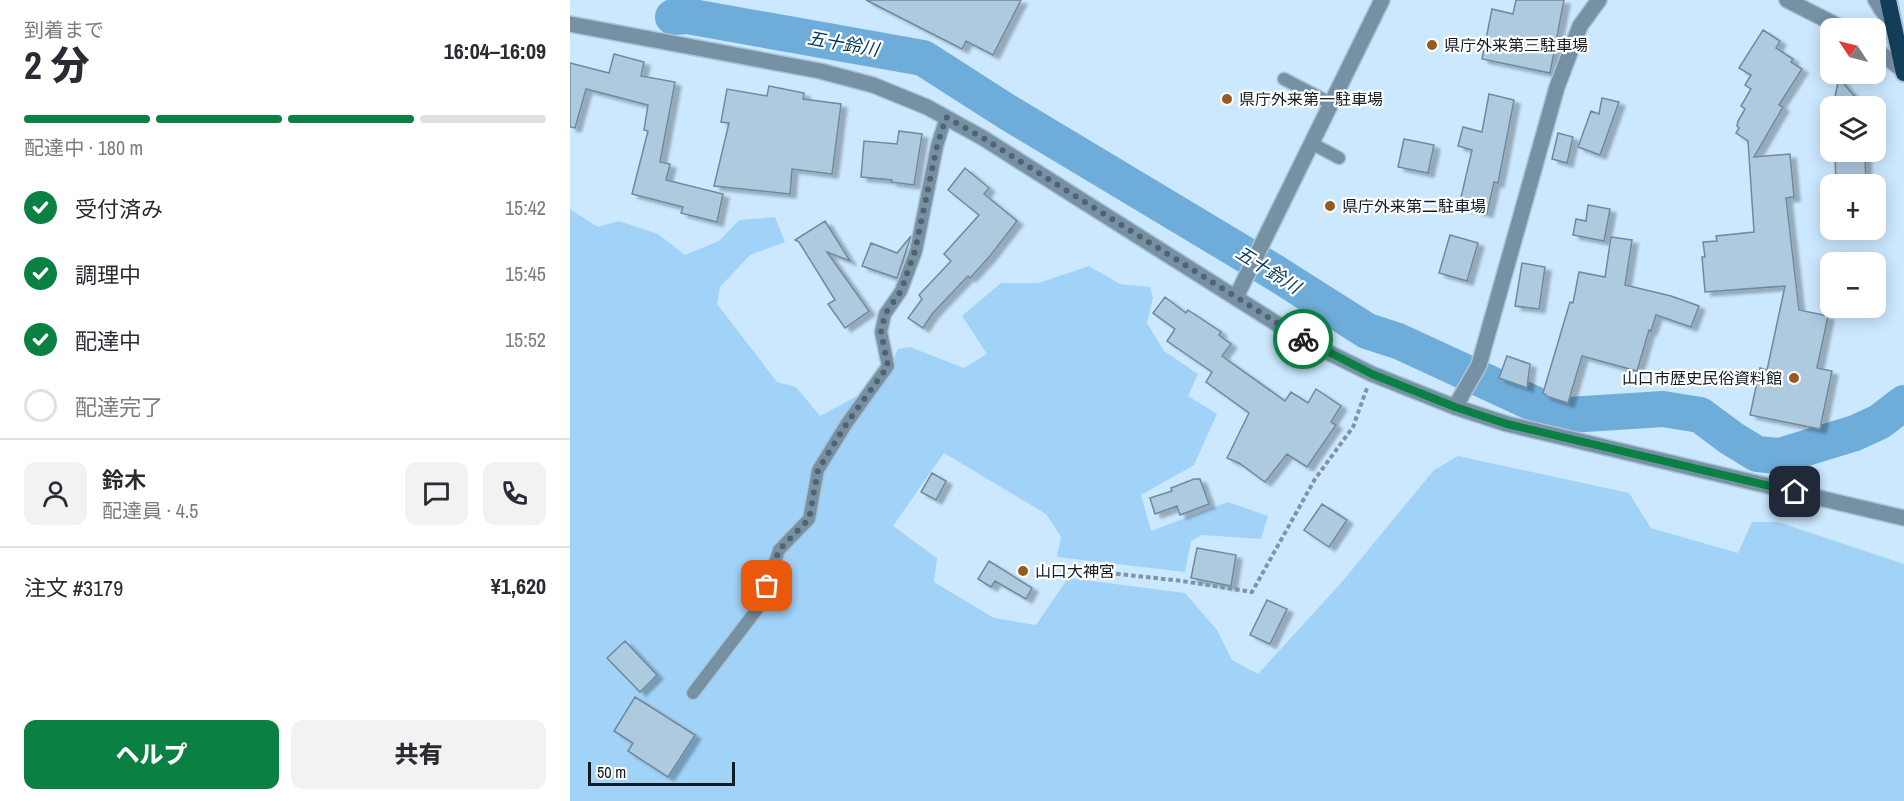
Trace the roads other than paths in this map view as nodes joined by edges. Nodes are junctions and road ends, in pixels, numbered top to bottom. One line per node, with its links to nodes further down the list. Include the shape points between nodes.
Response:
1 (1381, 0): 12 (street)
2 (1599, 0): 17 (street, via 1580,26 1557,87 1479,365)
3 (1787, 0): 6 (street)
4 (1875, 0): 8 (lane)
5 (1888, 0): 8 (highway)
6 (1822, 18)
7 (570, 24): 13 (street, via 820,71 873,85)
8 (1893, 24): 10 (highway)
9 (1886, 58): 10 (street)
10 (1904, 72)
11 (1284, 79): 12 (lane)
12 (1332, 104): 14 (street)
13 (946, 117): 16 (street); 19 (lane, via 915,251 901,291 885,314 881,332 888,366 818,470 809,519 779,550 761,604)
14 (1311, 143): 15 (lane); 16 (street)
15 (1339, 158)
16 (1236, 297): 17 (street, via 1301,339 1372,374)
17 (1455, 407): 18 (street, via 1507,424)
18 (1904, 519)
19 (693, 693)

